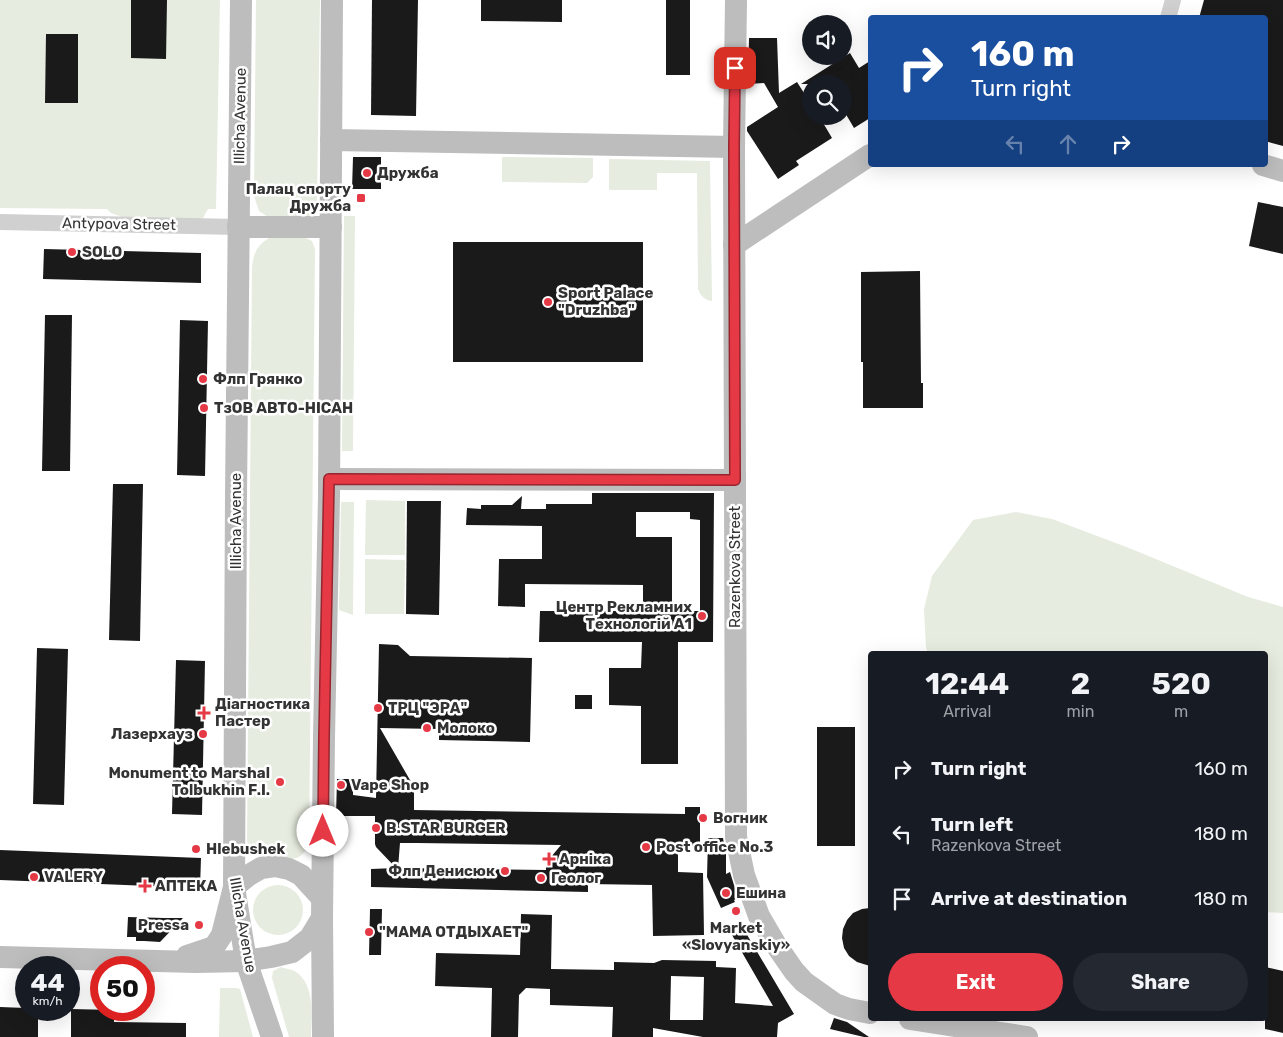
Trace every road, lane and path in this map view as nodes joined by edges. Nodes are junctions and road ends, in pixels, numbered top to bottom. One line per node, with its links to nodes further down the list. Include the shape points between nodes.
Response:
1 (241, 0): 12 (street, Illicha Avenue)
2 (332, 0): 6 (street)
3 (736, 0): 7 (street, Razenkova Street)
4 (1172, 0): 5 (street)
5 (1169, 15)
6 (331, 140): 7 (street); 13 (street)
7 (734, 147): 14 (street, Razenkova Street)
8 (868, 156): 14 (street)
9 (1268, 166): 10 (street)
10 (1283, 171)
11 (0, 222): 12 (street, Antypova Street)
12 (238, 227): 13 (street); 17 (street, Illicha Avenue)
13 (331, 227): 15 (street)
14 (734, 245): 16 (street, Razenkova Street)
15 (329, 479): 16 (street); 18 (street)
16 (735, 480): 22 (street, Razenkova Street, via 736,837 744,875 760,916 794,971 835,1004)
17 (234, 887): 18 (street, via 261,868 289,869 301,875); 20 (street, via 222,935 214,947); 21 (street, Illicha Avenue)
18 (322, 908): 21 (street, via 310,938 292,952); 25 (street)
19 (0, 957): 20 (street)
20 (168, 961): 21 (street)
21 (246, 961): 24 (street, Illicha Avenue)
22 (868, 1012)
23 (923, 1021): 26 (street)
24 (272, 1037)
25 (323, 1037)
26 (1027, 1037)

